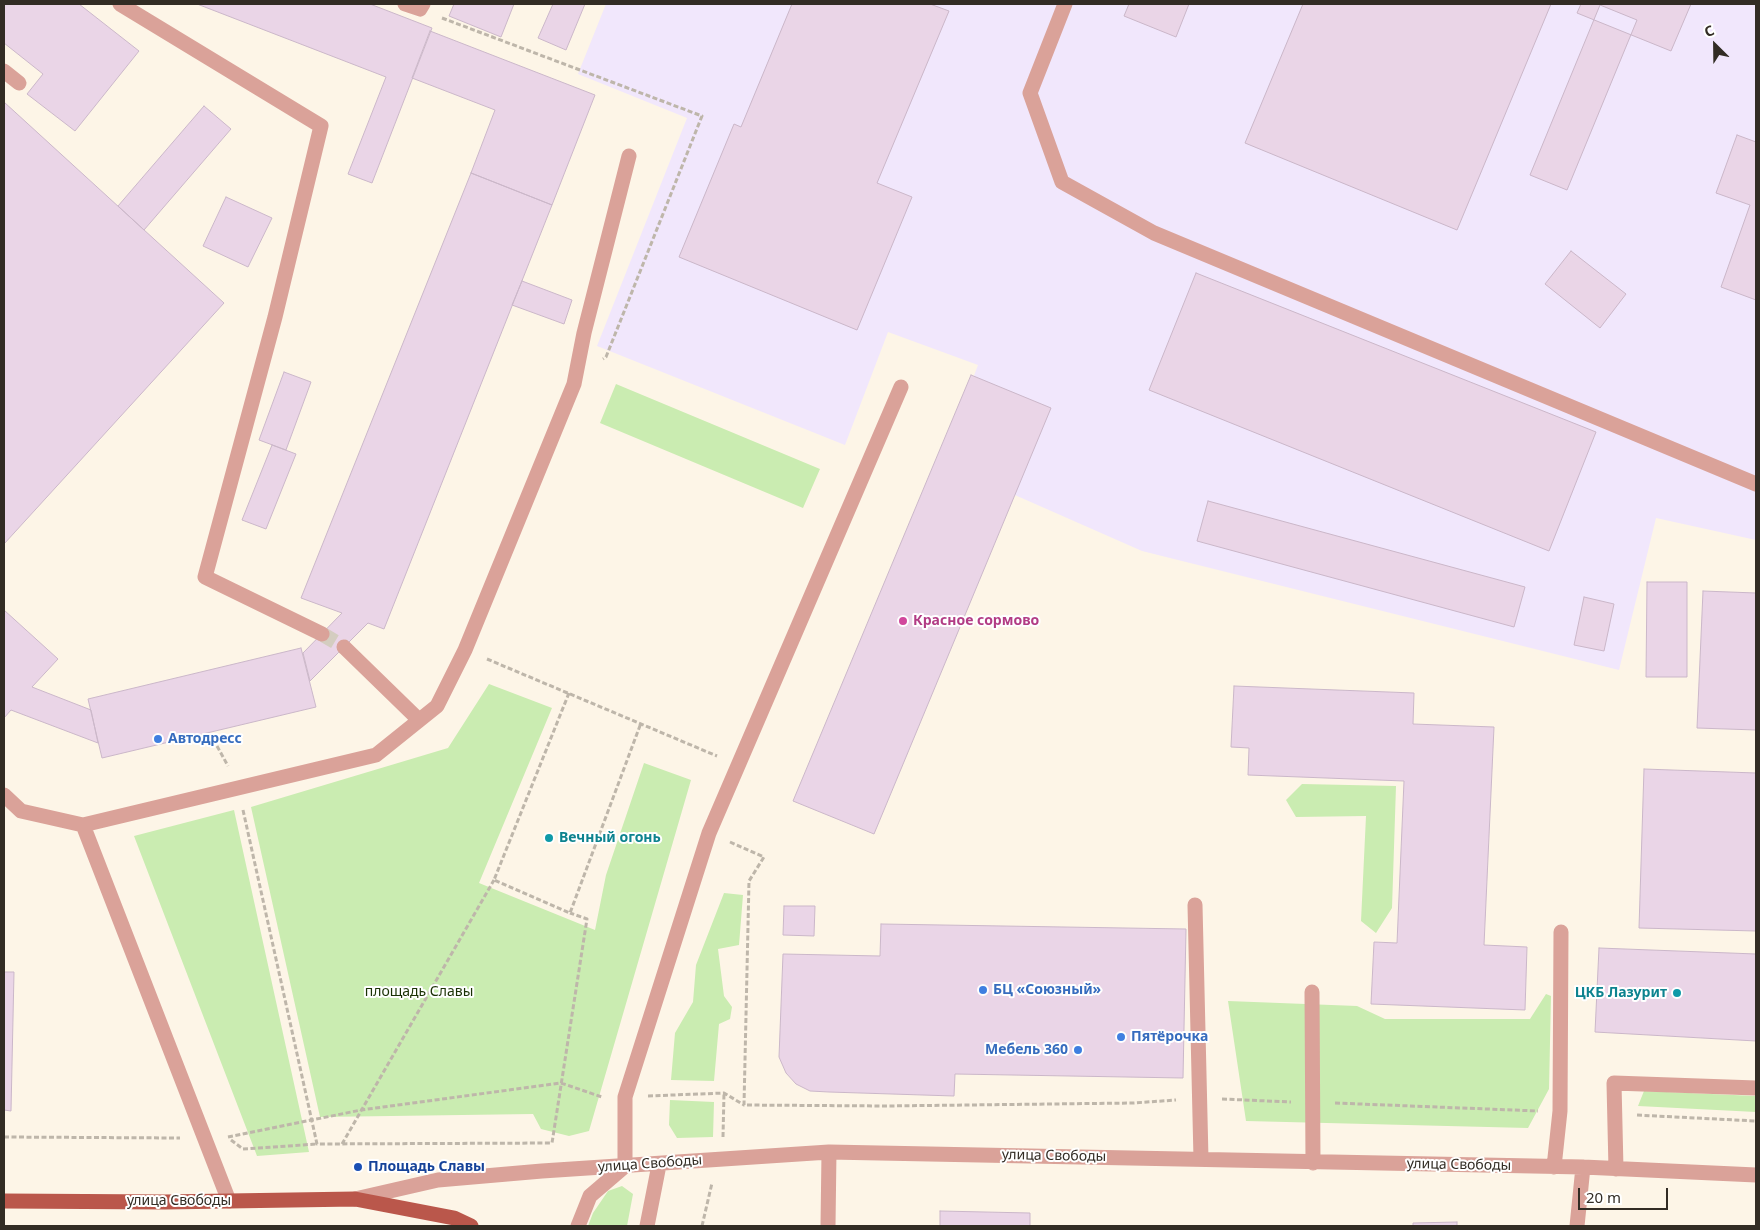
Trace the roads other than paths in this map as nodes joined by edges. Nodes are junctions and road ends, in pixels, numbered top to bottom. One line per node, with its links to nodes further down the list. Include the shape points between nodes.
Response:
1 (120, 4): 10 (street, via 321,126 276,317 205,577)
2 (406, 4): 3 (street, via 420,9)
3 (423, 4)
4 (1065, 4): 9 (street, via 1030,93 1062,182 1154,233)
5 (4, 71): 6 (street)
6 (19, 83)
7 (629, 156): 12 (street, via 574,384 465,650 437,706)
8 (901, 387): 23 (street, via 709,833 626,1097)
9 (1756, 484)
10 (322, 634)
11 (344, 647): 12 (street)
12 (419, 720): 14 (street, via 376,755)
13 (4, 795): 14 (street, via 21,811)
14 (83, 825): 30 (street)
15 (1195, 905): 20 (street)
16 (1561, 932): 24 (street, via 1560,1111)
17 (1312, 992): 21 (street)
18 (1756, 1088): 26 (street, via 1614,1084)
19 (829, 1152): 20 (street, улица Свободы); 22 (street, улица Свободы); 34 (street)
20 (1200, 1159): 21 (street, улица Свободы)
21 (1313, 1163): 24 (street, улица Свободы)
22 (659, 1165): 23 (street, улица Свободы); 33 (street)
23 (626, 1166): 28 (street, улица Свободы, via 438,1180); 32 (street, via 590,1196)
24 (1554, 1167): 25 (street, улица Свободы)
25 (1583, 1167): 26 (street, улица Свободы); 35 (street)
26 (1616, 1169): 27 (street, улица Свободы)
27 (1756, 1175)
28 (355, 1199): 30 (main road, улица Свободы); 31 (main road, улица Свободы, via 454,1218)
29 (4, 1201): 30 (main road, улица Свободы)
30 (229, 1201)
31 (471, 1226)
32 (578, 1226)
33 (647, 1226)
34 (828, 1226)
35 (1577, 1226)

